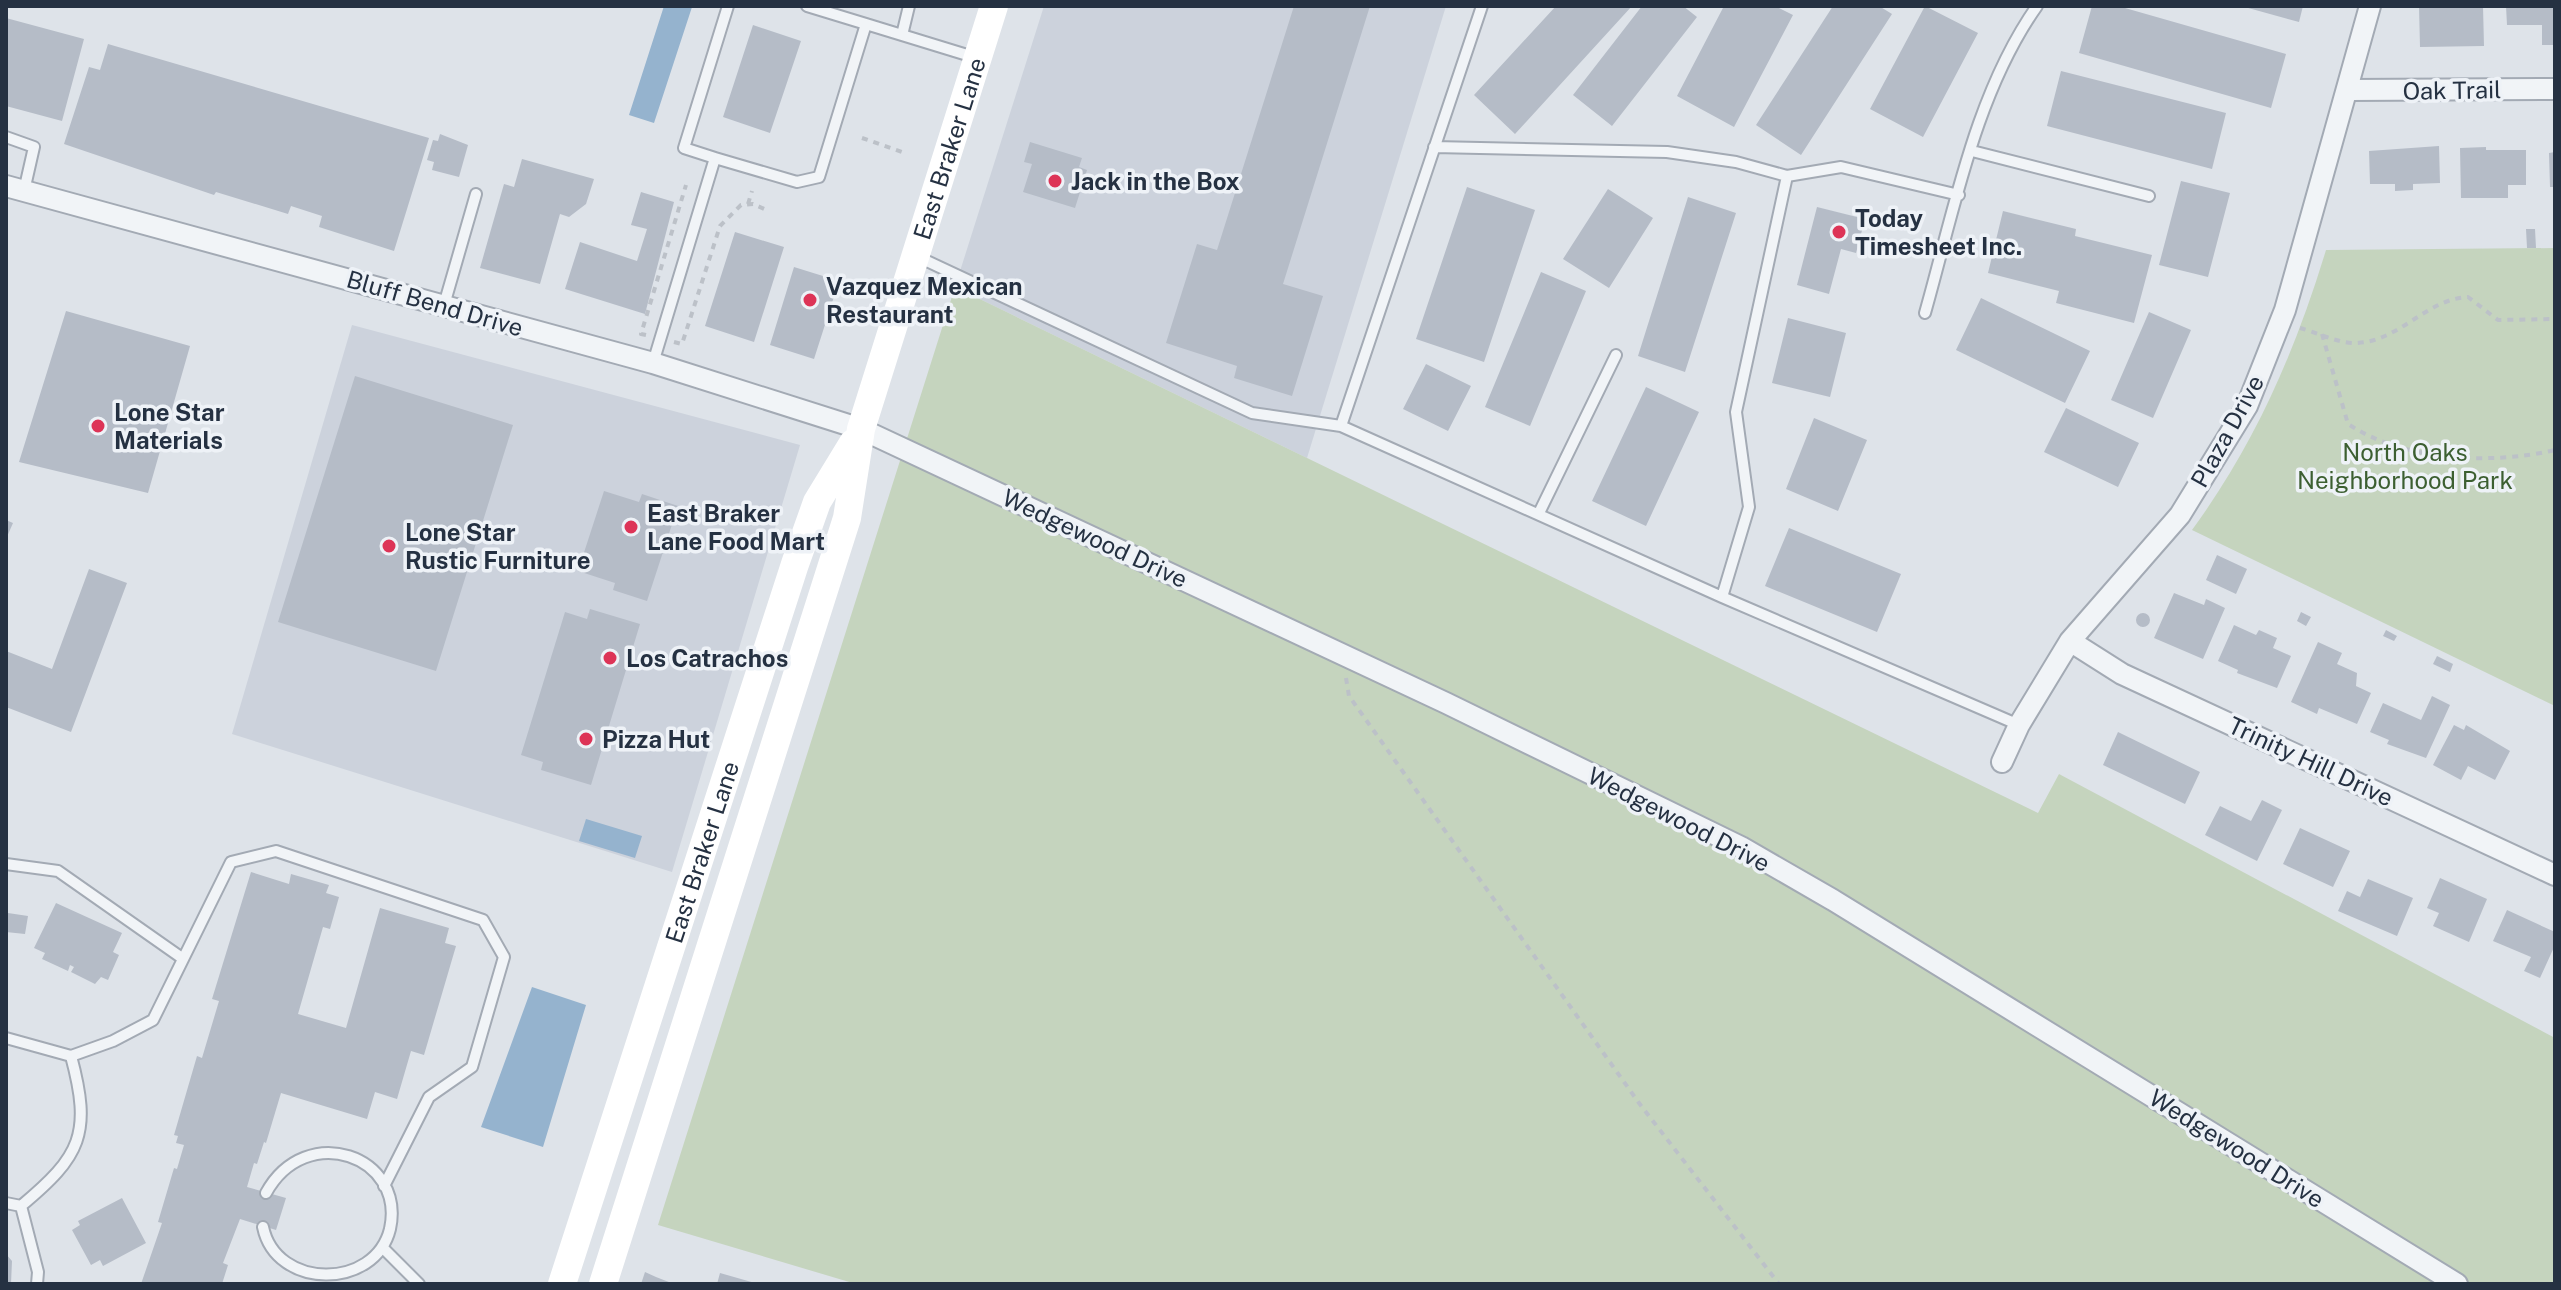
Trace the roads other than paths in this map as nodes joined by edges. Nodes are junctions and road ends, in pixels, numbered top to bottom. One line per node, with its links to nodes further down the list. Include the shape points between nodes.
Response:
1 (728, 6): 17 (lane, via 684,148)
2 (807, 6): 8 (lane)
3 (909, 6): 10 (lane)
4 (994, 6): 11 (main road, East Braker Lane)
5 (1482, 6): 15 (lane)
6 (2037, 6): 16 (lane, via 1983,114)
7 (2370, 6): 13 (street, Plaza Drive)
8 (837, 10): 9 (lane)
9 (866, 24): 10 (lane); 17 (lane, via 819,177 797,182)
10 (902, 35): 11 (lane)
11 (977, 58): 23 (main road, East Braker Lane)
12 (2555, 89): 13 (street, Oak Trail)
13 (2349, 90): 32 (street, Plaza Drive, via 2281,322 2247,406 2180,515)
14 (6, 137): 19 (lane, via 34,147)
15 (1434, 147): 18 (lane, via 1667,152); 28 (lane)
16 (1972, 151): 21 (lane); 22 (lane)
17 (715, 158): 27 (lane)
18 (1787, 176): 21 (lane, via 1841,167); 31 (lane, via 1736,412 1749,507)
19 (15, 188): 24 (street, Bluff Bend Drive)
20 (476, 194): 24 (lane)
21 (1959, 195): 25 (lane)
22 (2149, 196)
23 (914, 255): 28 (lane, via 1252,413); 29 (main road, East Braker Lane)
24 (444, 305): 27 (street, Bluff Bend Drive)
25 (1925, 313)
26 (1616, 355): 30 (lane)
27 (653, 363): 29 (street, Bluff Bend Drive)
28 (1341, 426): 30 (lane)
29 (861, 429): 48 (main road, East Braker Lane, via 817,502 795,564); 49 (main road, East Braker Lane, via 847,518); 50 (street, Wedgewood Drive, via 1741,847)
30 (1539, 513): 31 (lane)
31 (1722, 597): 33 (lane)
32 (2070, 641): 33 (street, Plaza Drive); 36 (street, Trinity Hill Drive, via 2122,674)
33 (2019, 725): 34 (street, Plaza Drive)
34 (2002, 762)
35 (6, 864): 37 (lane, via 58,871)
36 (2555, 875)
37 (182, 958): 39 (lane, via 153,1020); 40 (lane, via 231,862 276,851 483,920 504,957 472,1067 429,1097)
38 (6, 1038): 39 (lane)
39 (71, 1056): 43 (lane, via 82,1097 79,1141 59,1175)
40 (384, 1186): 41 (lane, via 361,1162 331,1151 309,1153 289,1163); 45 (lane, via 391,1206)
41 (266, 1193)
42 (6, 1203): 43 (lane)
43 (21, 1206): 46 (lane)
44 (263, 1227): 45 (lane, via 276,1257 311,1280 352,1276)
45 (383, 1248): 47 (lane)
46 (37, 1284)
47 (419, 1284)
48 (562, 1284)
49 (603, 1284)
50 (2457, 1284)

